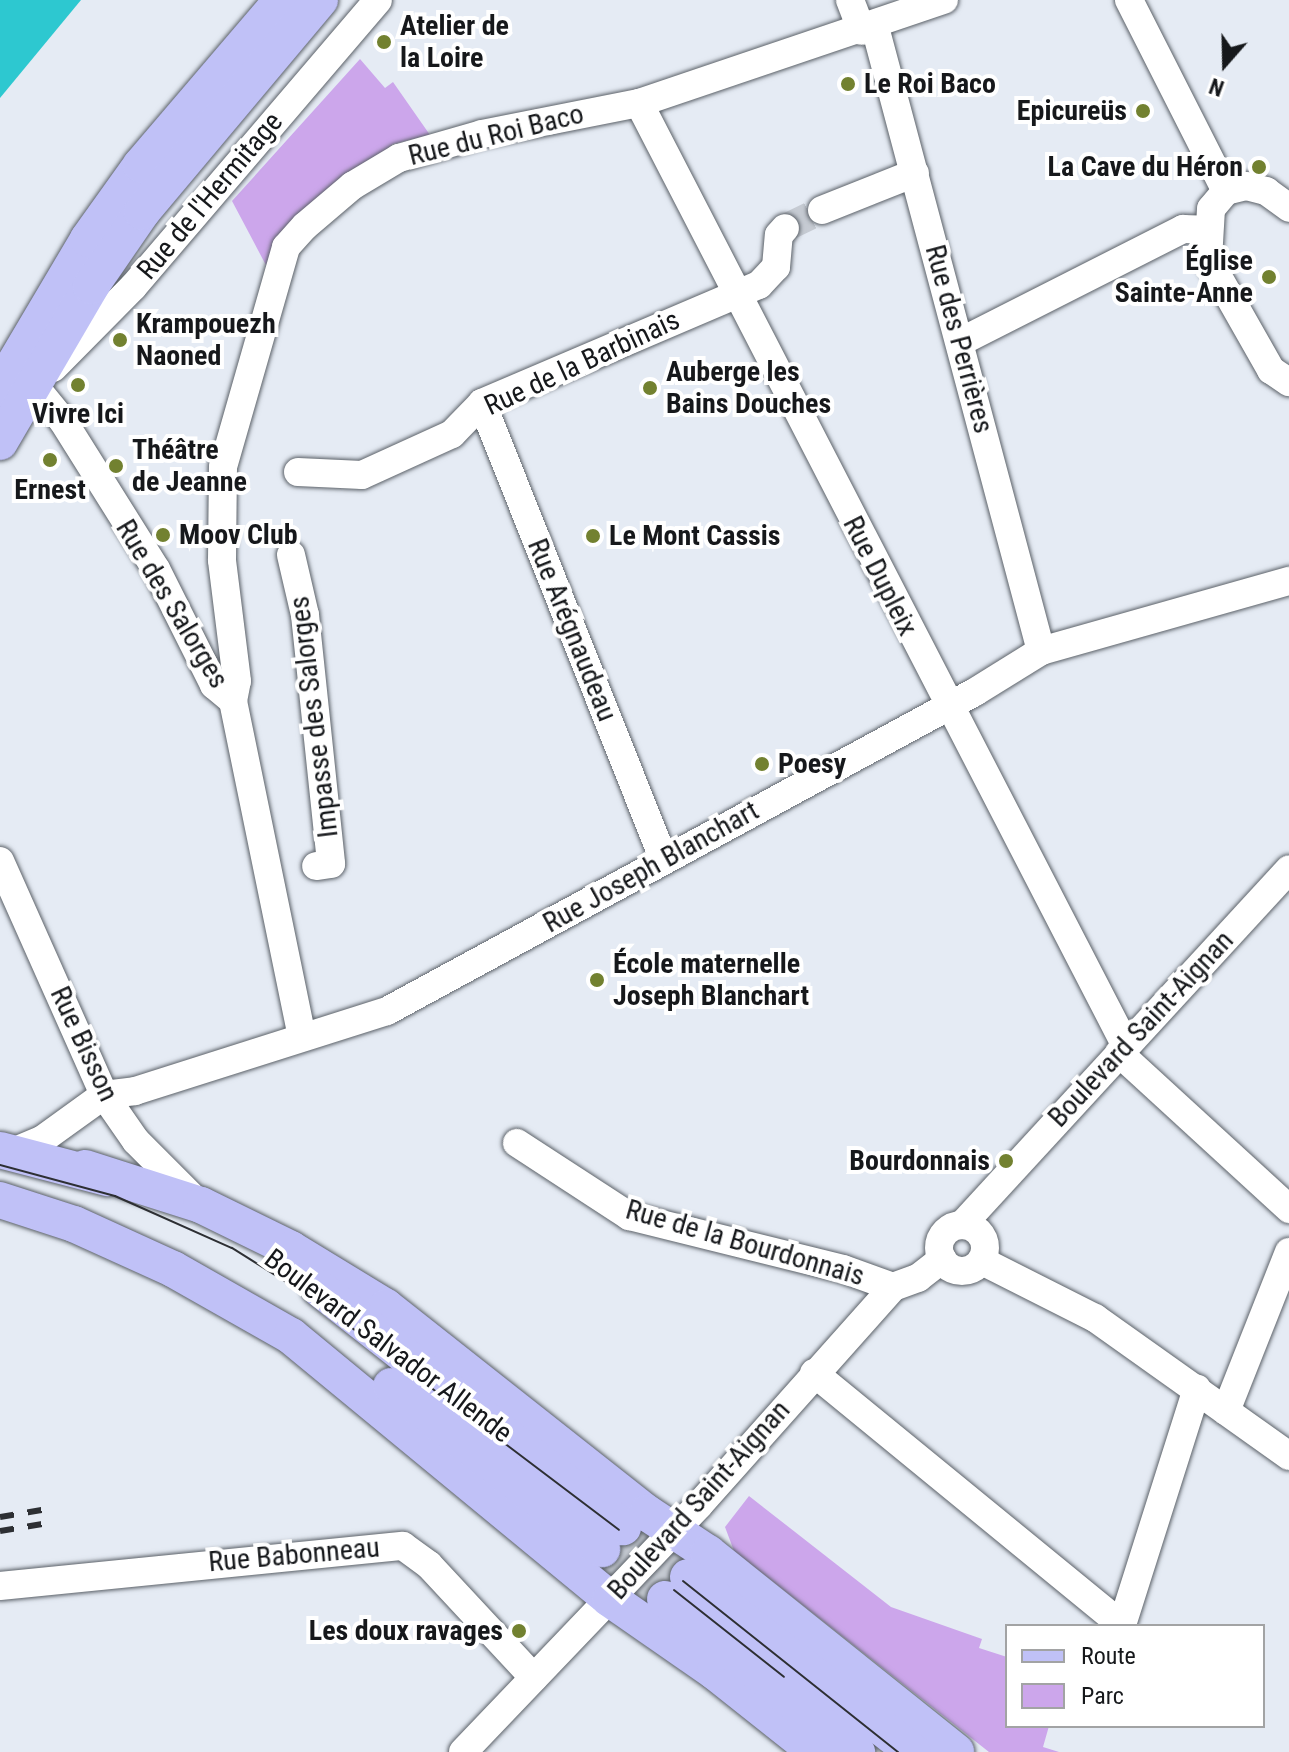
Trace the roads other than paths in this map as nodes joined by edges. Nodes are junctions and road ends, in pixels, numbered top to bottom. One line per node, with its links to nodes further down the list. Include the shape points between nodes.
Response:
1 (282, 0): 17 (main road, via 141,165 88,239)
2 (320, 0): 17 (main road, via 142,212)
3 (378, 0): 17 (street, Rue de l'Hermitage, via 133,287)
4 (850, 0): 7 (street, Rue des Perrières)
5 (944, 0): 7 (street, Rue du Roi Baco)
6 (1129, 0): 10 (street)
7 (868, 29): 8 (street, Rue du Roi Baco); 9 (street, Rue des Perrières)
8 (639, 103): 15 (street, Rue Dupleix); 25 (street, Rue du Roi Baco, via 399,158 352,186 286,247 223,467 222,560 237,681)
9 (915, 173): 12 (street); 16 (street, Rue des Perrières)
10 (1226, 191): 11 (street, via 1246,186 1266,191); 14 (street, via 1211,209)
11 (1289, 208)
12 (822, 210)
13 (785, 228): 15 (street, Rue de la Barbinais, via 769,279)
14 (1206, 230): 16 (street, via 1183,229); 18 (street, via 1208,259 1271,370)
15 (736, 295): 19 (street, Rue de la Barbinais); 26 (street, Rue Dupleix)
16 (960, 342): 24 (street, Rue des Perrières)
17 (17, 379): 20 (main road); 25 (street, Rue des Salorges, via 63,421 156,569 214,685)
18 (1289, 382)
19 (482, 403): 21 (street, Rue de la Barbinais, via 452,434 362,475); 27 (street, Rue Arégnaudeau)
20 (0, 442)
21 (298, 472)
22 (291, 555): 29 (street, Impasse des Salorges, via 305,615 331,864)
23 (1289, 581): 24 (street, Rue Joseph Blanchart)
24 (1041, 651): 26 (street, Rue Joseph Blanchart)
25 (233, 701): 32 (street, Rue des Salorges, via 274,871)
26 (947, 706): 27 (street, Rue Joseph Blanchart); 33 (street, Rue Dupleix)
27 (663, 857): 32 (street, Rue Joseph Blanchart, via 387,1011)
28 (0, 861): 31 (street, Rue Bisson)
29 (316, 866)
30 (1289, 870): 33 (street, Boulevard Saint-Aignan)
31 (10, 910): 34 (street, Rue Bisson)
32 (302, 1036): 34 (street, Rue Joseph Blanchart, via 135,1091)
33 (1122, 1050): 40 (street, Rue Dupleix); 41 (street, Boulevard Saint-Aignan)
34 (104, 1095): 36 (street, Rue Joseph Blanchart, via 43,1139); 39 (street, Rue Bisson, via 136,1141)
35 (517, 1143): 45 (street, Rue de la Bourdonnais, via 629,1216 843,1269)
36 (6, 1151): 37 (main road, Boulevard Salvador Allende)
37 (85, 1168): 38 (main road, Boulevard Salvador Allende, via 214,1224 307,1280 612,1538 234,1277 97,1215); 39 (main road)
38 (0, 1197): 52 (main road, via 173,1269 280,1329)
39 (201, 1205): 50 (main road, via 301,1254 386,1307)
40 (1289, 1209)
41 (962, 1225): 43 (street, via 944,1235); 44 (street, via 983,1237)
42 (1289, 1252): 48 (street)
43 (942, 1259): 44 (street, via 958,1271); 45 (street, Boulevard Saint-Aignan, via 918,1278)
44 (982, 1261): 47 (street, via 1095,1318)
45 (893, 1287): 46 (street, Boulevard Saint-Aignan)
46 (814, 1373): 50 (street, Boulevard Saint-Aignan); 53 (street)
47 (1197, 1389): 48 (street); 54 (street)
48 (1226, 1411): 49 (street)
49 (1289, 1456)
50 (673, 1531): 52 (street, Boulevard Saint-Aignan); 60 (main road)
51 (0, 1586): 55 (street, Rue Babonneau, via 403,1546 429,1565)
52 (610, 1599): 55 (street, Boulevard Saint-Aignan); 57 (main road, via 715,1672)
53 (1121, 1624)
54 (1122, 1624)
55 (534, 1678): 56 (street, Boulevard Saint-Aignan)
56 (471, 1749)
57 (816, 1752)
58 (857, 1752): 59 (main road, via 676,1588)
59 (913, 1752)
60 (956, 1752)

